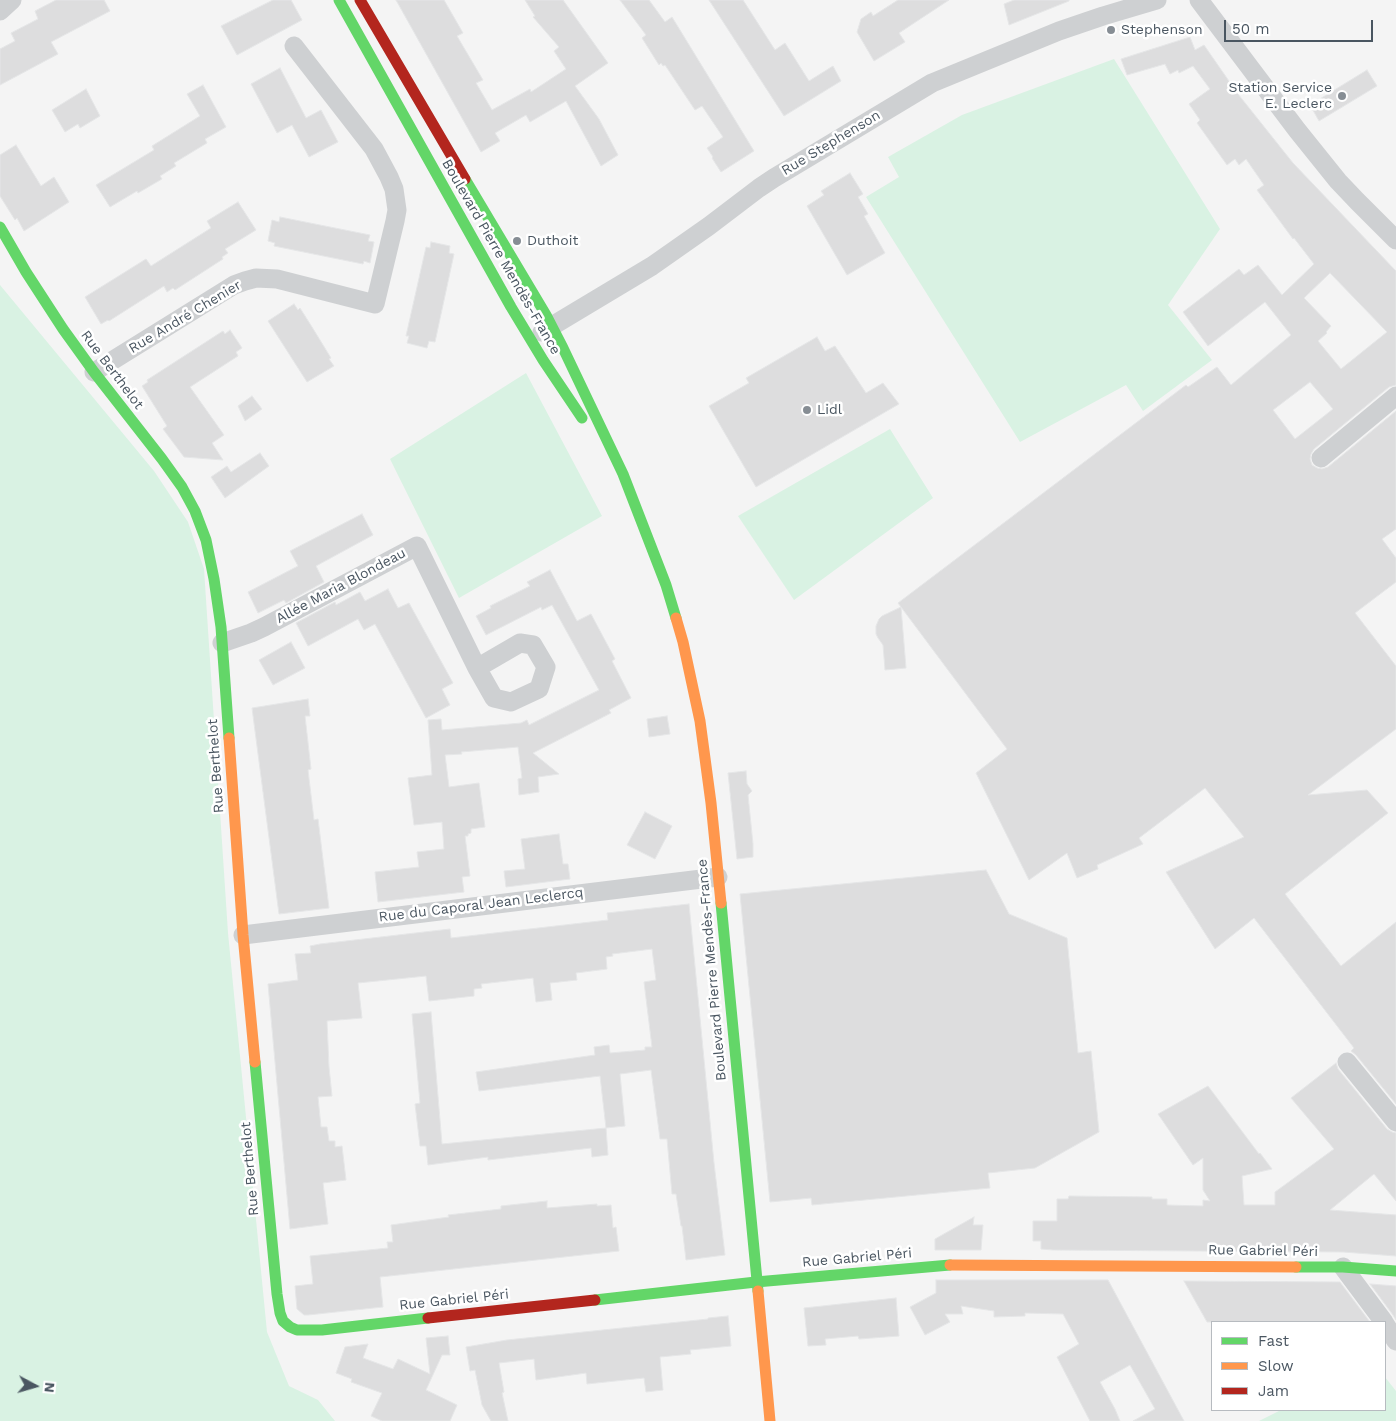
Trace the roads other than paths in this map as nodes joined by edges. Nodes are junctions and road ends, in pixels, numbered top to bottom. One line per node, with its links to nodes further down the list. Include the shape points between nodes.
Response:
1 (12, 0): 6 (street)
2 (339, 0): 11 (street, Boulevard Pierre Mendès-France)
3 (360, 0): 10 (street, Boulevard Pierre Mendès-France)
4 (1157, 0): 10 (street, Rue Stephenson, via 1059,31 932,83 774,178 652,266)
5 (1199, 0): 9 (street, via 1338,181)
6 (0, 11)
7 (294, 46): 12 (street, Rue André Chenier, via 374,149 390,176 396,221 375,304 276,279 256,278 234,285)
8 (0, 227): 12 (street, Rue Berthelot, via 26,272)
9 (1396, 240)
10 (551, 326): 11 (street, Rue Stephenson); 15 (street, Boulevard Pierre Mendès-France, via 614,455)
11 (530, 339): 15 (street, Boulevard Pierre Mendès-France, via 588,428)
12 (94, 372): 16 (street, Rue Berthelot, via 173,474 195,511 211,561)
13 (1396, 396): 14 (street)
14 (1321, 458)
15 (643, 525): 18 (street, Boulevard Pierre Mendès-France, via 669,594 690,669 704,745)
16 (222, 643): 17 (street, Allée Maria Blondeau, via 251,633 416,546); 19 (street, Rue Berthelot)
17 (478, 668)
18 (718, 877): 19 (street, Rue du Caporal Jean Leclercq); 24 (street, Boulevard Pierre Mendès-France)
19 (243, 935): 26 (street, Rue Berthelot, via 280,1313 284,1321 297,1330)
20 (1347, 1062): 21 (street)
21 (1396, 1122)
22 (1343, 1267): 23 (street, Rue Gabriel Péri); 24 (street, Rue Gabriel Péri, via 948,1265); 25 (street)
23 (1396, 1271)
24 (756, 1282): 26 (street, Rue Gabriel Péri); 27 (street, Boulevard Pierre Mendès-France)
25 (1382, 1321)
26 (322, 1330)
27 (770, 1421)

